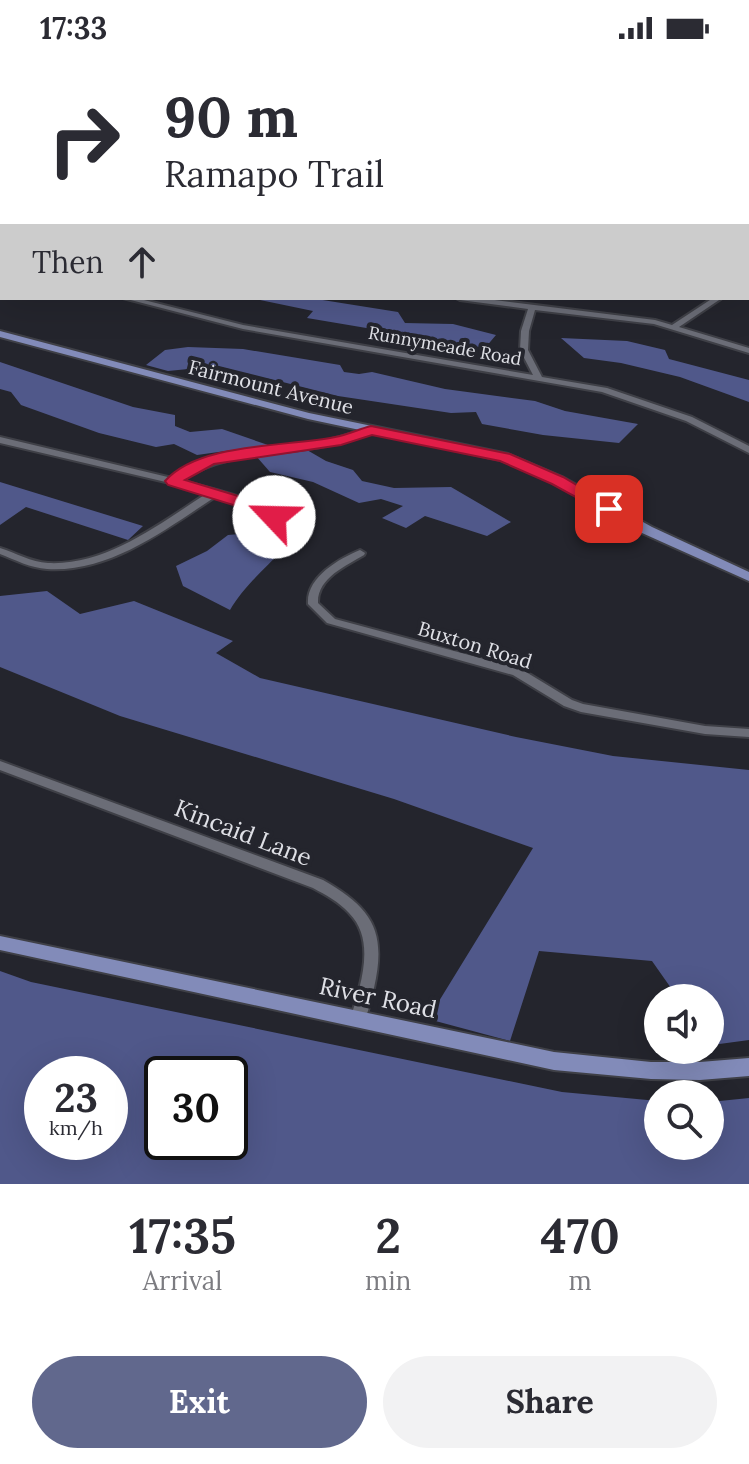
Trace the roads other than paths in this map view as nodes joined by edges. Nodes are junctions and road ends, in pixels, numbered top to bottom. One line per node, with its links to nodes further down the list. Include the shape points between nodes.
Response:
1 (135, 300): 10 (street, Runnymeade Road, via 243,327)
2 (476, 300): 5 (street)
3 (576, 300): 6 (street)
4 (715, 300): 7 (street)
5 (532, 307): 6 (street); 10 (street, via 523,350)
6 (571, 312): 7 (street)
7 (675, 326): 9 (street)
8 (0, 334): 11 (main road, Fairmount Avenue)
9 (749, 351)
10 (538, 378): 13 (street, Runnymeade Road, via 637,400)
11 (371, 430): 14 (street, via 341,441 210,460); 19 (main road, Fairmount Avenue, via 504,457)
12 (0, 440): 14 (street)
13 (749, 450)
14 (173, 481): 15 (street)
15 (213, 494): 16 (street, via 262,508); 17 (street, via 125,547 86,562 48,566)
16 (274, 517)
17 (0, 551)
18 (360, 553): 20 (street, Buxton Road, via 315,589 313,604 331,621 517,672 581,708)
19 (749, 577)
20 (749, 733)
21 (0, 765): 23 (street, Kincaid Lane, via 318,884 347,900 366,922 373,948)
22 (0, 943): 23 (main road, River Road)
23 (358, 1020): 24 (main road, River Road, via 615,1069)
24 (749, 1067)

